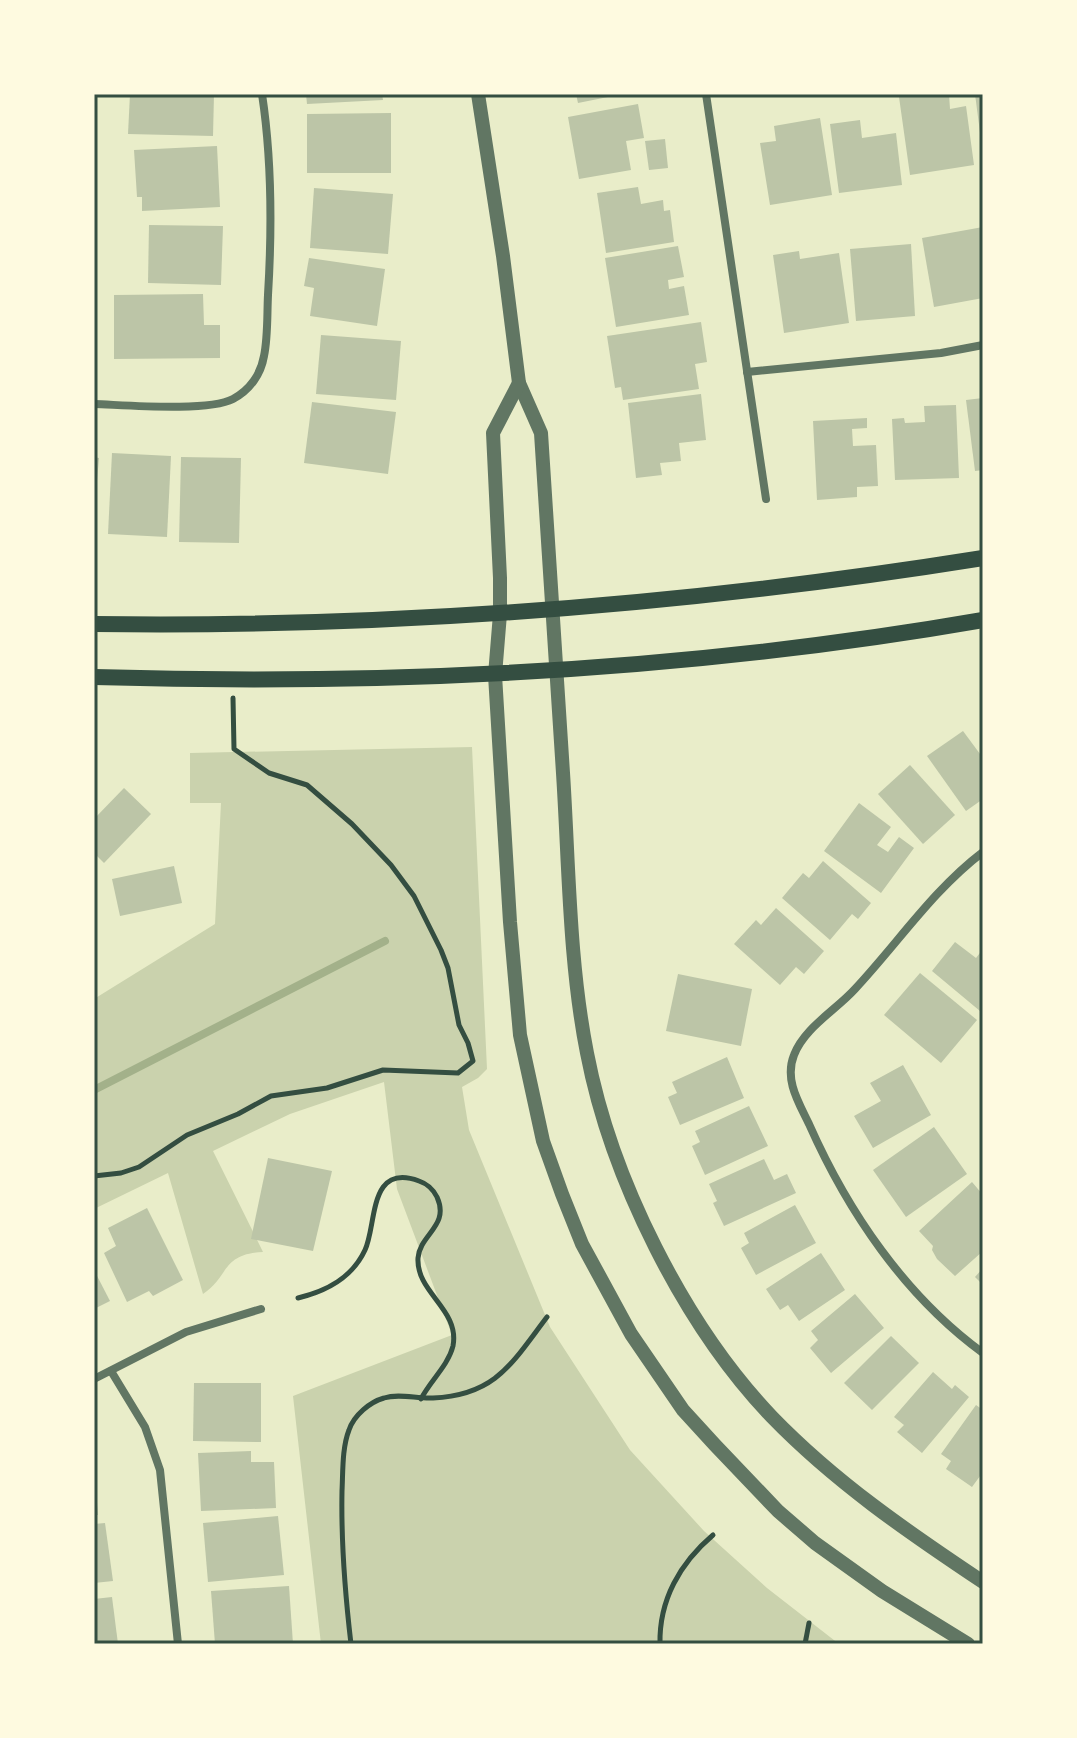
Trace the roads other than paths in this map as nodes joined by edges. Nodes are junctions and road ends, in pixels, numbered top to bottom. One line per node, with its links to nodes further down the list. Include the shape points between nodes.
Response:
1 (262, 94): 7 (street, via 270,220 267,318 258,375 247,390 209,405)
2 (478, 94): 6 (street)
3 (706, 94): 5 (street)
4 (983, 345): 5 (street)
5 (747, 372): 8 (street)
6 (519, 383): 10 (street, via 541,433); 11 (street, via 493,433)
7 (94, 404)
8 (766, 499)
9 (983, 558): 10 (main road, via 755,591)
10 (551, 610): 11 (main road); 14 (street)
11 (500, 614): 13 (main road); 15 (street)
12 (983, 620): 14 (main road, via 752,652)
13 (94, 624)
14 (555, 669): 15 (main road); 22 (street, via 575,961 587,1055 599,1105 649,1232 693,1314 771,1415 868,1504)
15 (495, 675): 16 (main road); 24 (street, via 520,1035 543,1141 582,1244 658,1376 746,1479 846,1567)
16 (94, 677)
17 (983, 852): 19 (street, via 929,902 804,1039 790,1073 832,1177 850,1206 897,1270)
18 (261, 1309): 20 (street, via 186,1332)
19 (983, 1353)
20 (111, 1371): 21 (street); 23 (street, via 145,1427 160,1470)
21 (94, 1379)
22 (983, 1582)
23 (178, 1644)
24 (968, 1644)

